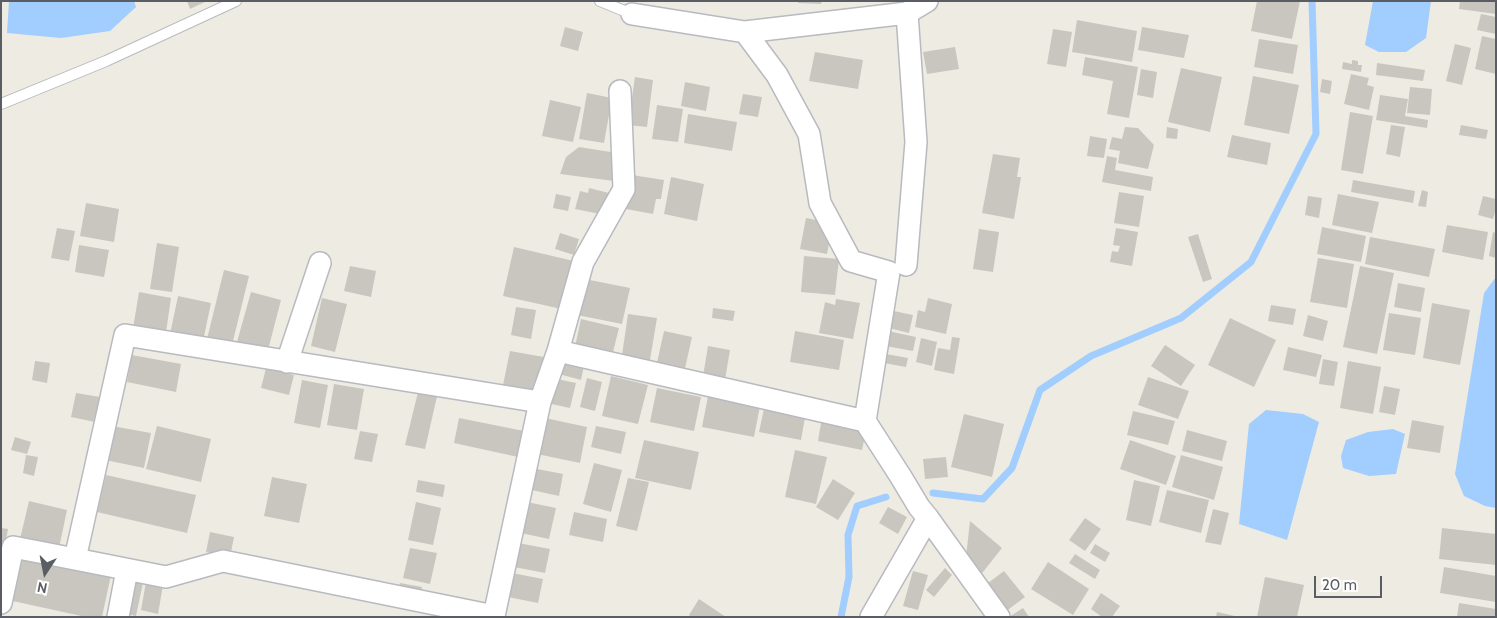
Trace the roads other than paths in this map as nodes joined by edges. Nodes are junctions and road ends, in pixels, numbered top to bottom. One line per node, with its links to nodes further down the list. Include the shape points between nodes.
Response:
1 (236, 1): 8 (lane, via 106,61)
2 (600, 1): 5 (lane)
3 (927, 1): 4 (street)
4 (907, 13): 6 (street); 10 (street, via 916,142)
5 (632, 14): 6 (street)
6 (745, 32): 14 (street, via 776,75 809,134 820,203 851,261 889,272)
7 (620, 91): 11 (street, via 624,190 583,262)
8 (1, 104)
9 (320, 264): 12 (street)
10 (906, 265)
11 (558, 351): 13 (street); 14 (street)
12 (287, 362): 13 (street); 16 (street, via 125,335)
13 (540, 402): 17 (street, via 494,616 223,561 166,577)
14 (865, 421): 15 (street)
15 (928, 518): 20 (street); 21 (street)
16 (75, 560): 17 (street); 18 (street, via 13,547)
17 (127, 570): 19 (street)
18 (1, 604)
19 (118, 617)
20 (871, 617)
21 (999, 617)

